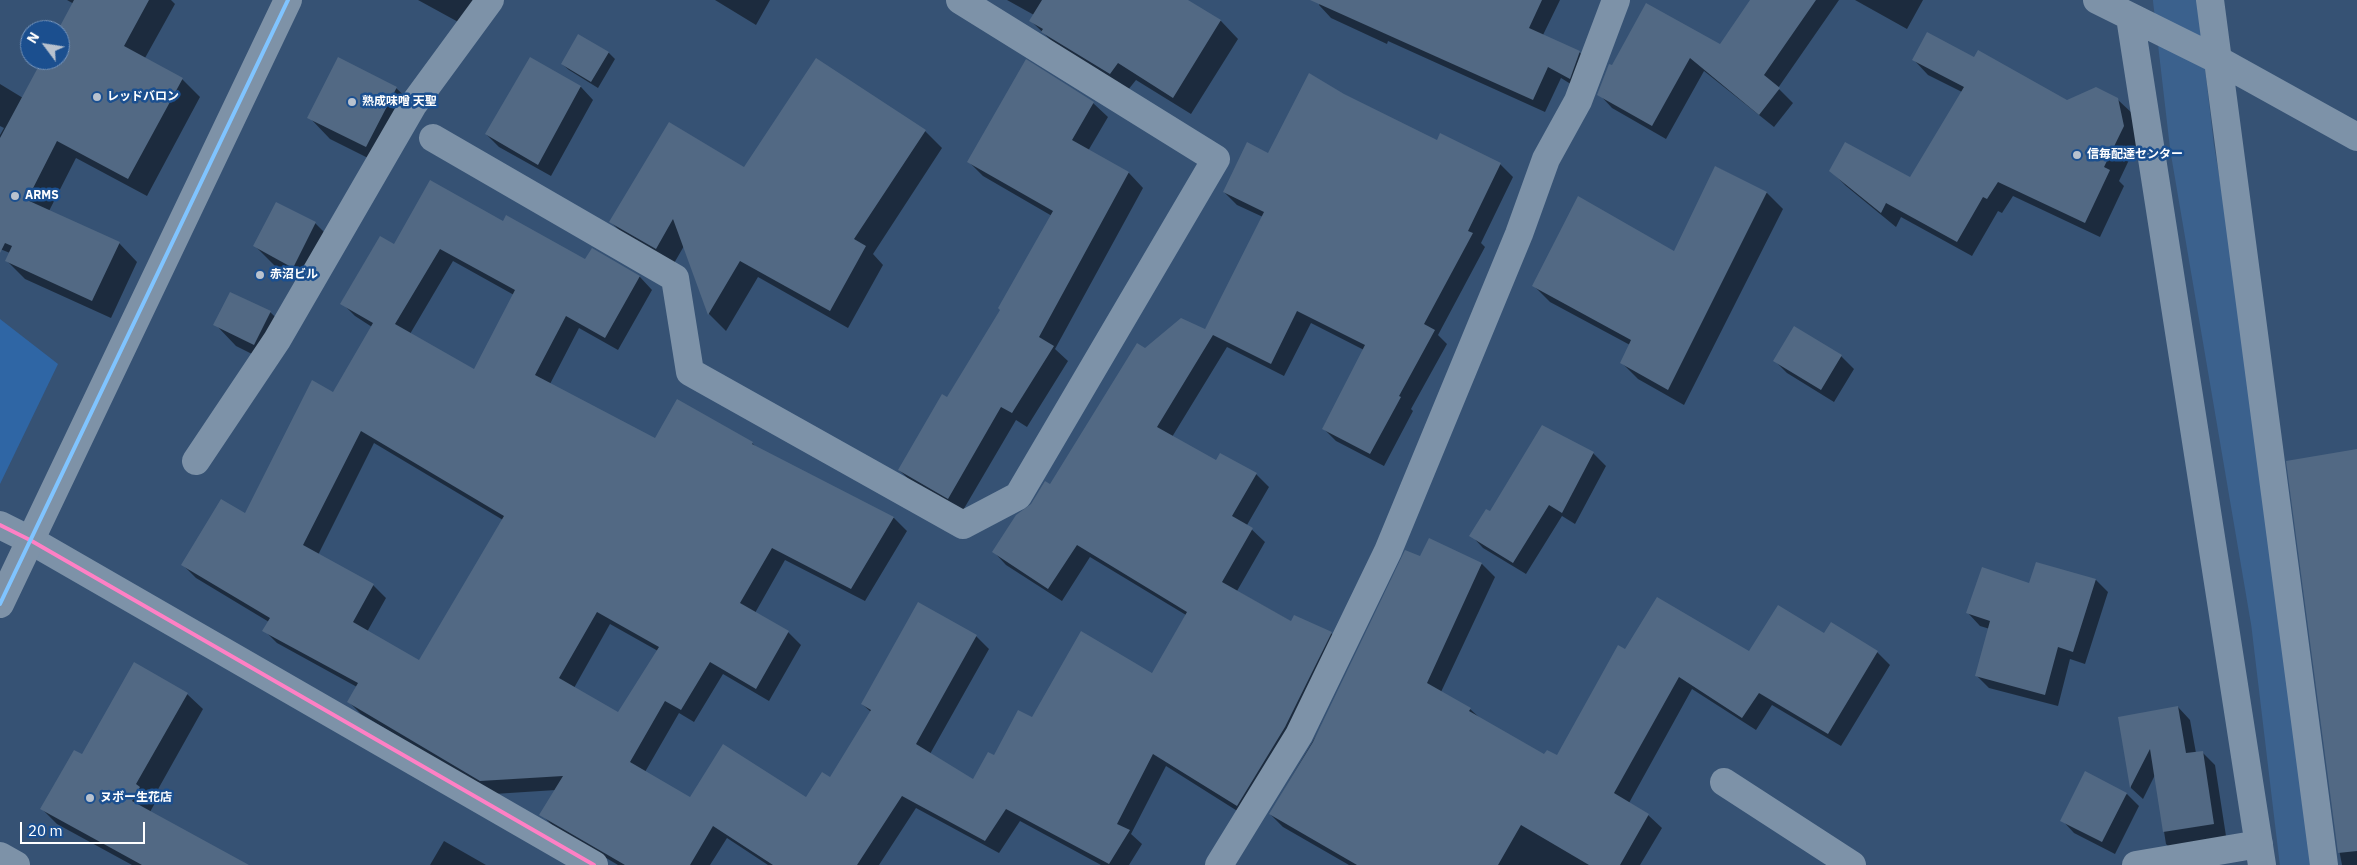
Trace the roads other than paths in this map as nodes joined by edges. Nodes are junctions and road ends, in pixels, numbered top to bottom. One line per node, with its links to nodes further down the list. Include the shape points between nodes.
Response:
1 (288, 0): 13 (highway)
2 (490, 0): 11 (street, via 414,105 277,340)
3 (960, 0): 10 (street, via 1216,159 1018,496 963,525 690,372 675,278)
4 (1616, 0): 20 (street, via 1578,101 1546,160 1519,234 1388,551 1299,735)
5 (2097, 0): 7 (street)
6 (2210, 0): 8 (street)
7 (2142, 23): 8 (street); 16 (street)
8 (2213, 58): 9 (street); 23 (street)
9 (2357, 137)
10 (433, 138)
11 (196, 462)
12 (0, 525): 13 (street)
13 (30, 540): 14 (highway); 19 (street)
14 (0, 604)
15 (1724, 782): 21 (street)
16 (2260, 854): 22 (street)
17 (0, 856): 18 (street)
18 (16, 865)
19 (594, 865)
20 (1219, 865)
21 (1852, 865)
22 (2136, 865)
23 (2324, 865)

